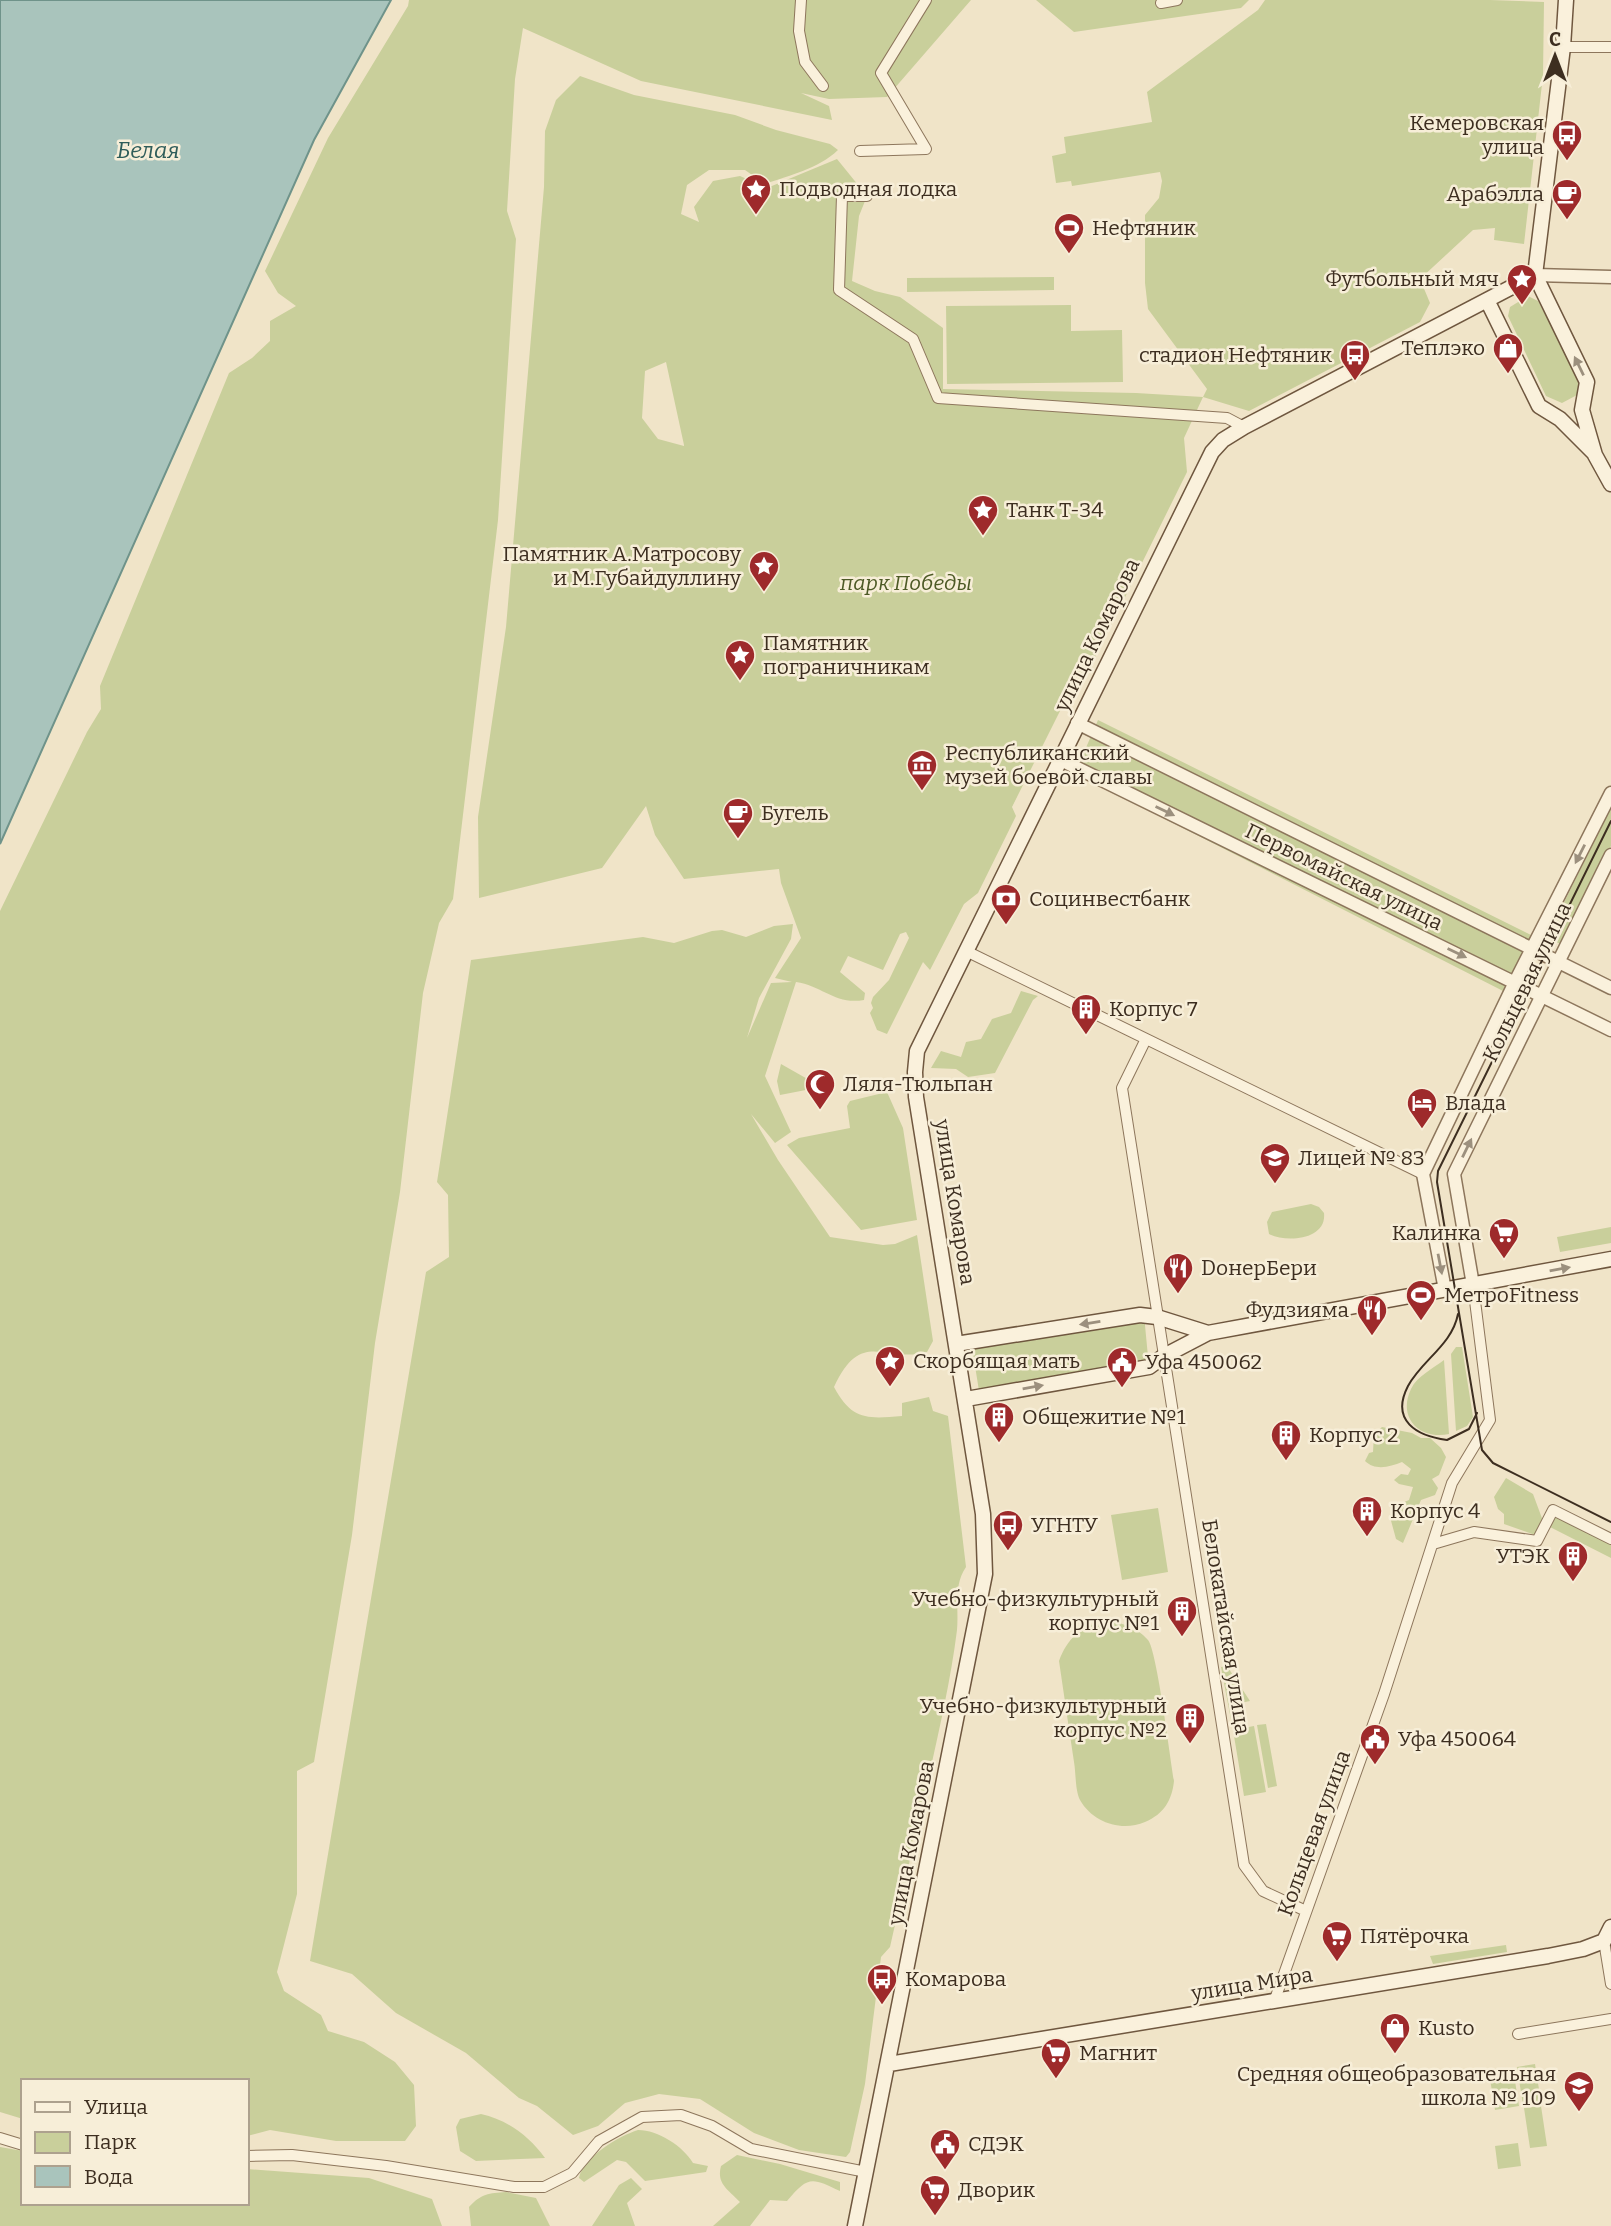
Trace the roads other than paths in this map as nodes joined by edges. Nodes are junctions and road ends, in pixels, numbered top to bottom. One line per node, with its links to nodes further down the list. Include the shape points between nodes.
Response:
1 (801, 0): 8 (street, via 804,62)
2 (926, 0): 9 (street, via 881,73 926,149)
3 (1177, 0): 5 (street)
4 (1566, 0): 6 (main road)
5 (1161, 3)
6 (1563, 47): 7 (street); 11 (main road)
7 (1611, 47)
8 (822, 86)
9 (860, 150)
10 (867, 196): 16 (street, via 842,196 838,290 913,339 938,398 1227,418)
11 (1535, 275): 12 (street); 13 (main road, улица Комарова); 14 (main road, one-way to 11, via 1587,382)
12 (1611, 277)
13 (1487, 300): 15 (main road, via 1539,406); 16 (main road, улица Комарова)
14 (1582, 410): 15 (street); 17 (main road)
15 (1560, 419): 17 (main road)
16 (1244, 427): 19 (main road, улица Комарова, via 1212,452)
17 (1595, 455): 18 (main road)
18 (1611, 484)
19 (1077, 723): 20 (main road, улица Комарова); 23 (street, Первомайская улица)
20 (1059, 759): 24 (main road, улица Комарова); 26 (street, Первомайская улица, one-way to 26)
21 (1611, 793): 23 (street, Кольцевая улица, one-way to 23)
22 (1611, 855): 25 (street, Кольцевая улица)
23 (1532, 950): 25 (street, Первомайская улица); 26 (street, Кольцевая улица)
24 (967, 951): 30 (street); 37 (main road, улица Комарова, via 917,1051 915,1072)
25 (1558, 962): 27 (street, Первомайская улица); 28 (street, Кольцевая улица)
26 (1515, 982): 28 (street, Первомайская улица); 31 (street, Кольцевая улица)
27 (1611, 988)
28 (1541, 995): 29 (street, Первомайская улица); 33 (street, Кольцевая улица, one-way to 28, via 1454,1174)
29 (1611, 1030)
30 (1146, 1039): 31 (street); 35 (street, Белокатайская улица, via 1122,1088)
31 (1423, 1174): 34 (street, one-way to 34)
32 (1611, 1259): 33 (main road, one-way to 32)
33 (1473, 1285): 34 (main road); 41 (street, Кольцевая улица, via 1490,1420 1452,1483)
34 (1445, 1290): 36 (main road)
35 (1157, 1317): 36 (main road); 37 (main road, one-way to 37, via 1140,1315); 38 (street, Белокатайская улица)
36 (1208, 1333): 38 (main road)
37 (956, 1344): 39 (main road, улица Комарова)
38 (1164, 1356): 39 (main road, one-way to 38, via 1149,1367); 42 (street, Белокатайская улица, via 1244,1865 1263,1891)
39 (966, 1399): 49 (main road, улица Комарова, via 983,1514 985,1574)
40 (1611, 1539): 41 (street, via 1553,1510 1537,1541 1474,1532)
41 (1433, 1544): 42 (street, Кольцевая улица)
42 (1306, 1911): 46 (street, Кольцевая улица)
43 (1611, 1927): 44 (main road)
44 (1604, 1941): 45 (street); 46 (main road, улица Мира, via 1548,1956)
45 (1611, 1984)
46 (1274, 2002): 49 (main road, улица Мира)
47 (1611, 2019): 48 (street)
48 (1518, 2034)
49 (889, 2064): 53 (main road, улица Комарова)
50 (0, 2138): 51 (street)
51 (21, 2144)
52 (248, 2156): 53 (street, via 292,2155 514,2187 544,2187 572,2173 599,2141 642,2117 681,2115 712,2126 751,2149)
53 (866, 2172): 54 (main road, улица Комарова)
54 (856, 2220): 55 (main road)
55 (848, 2226)

